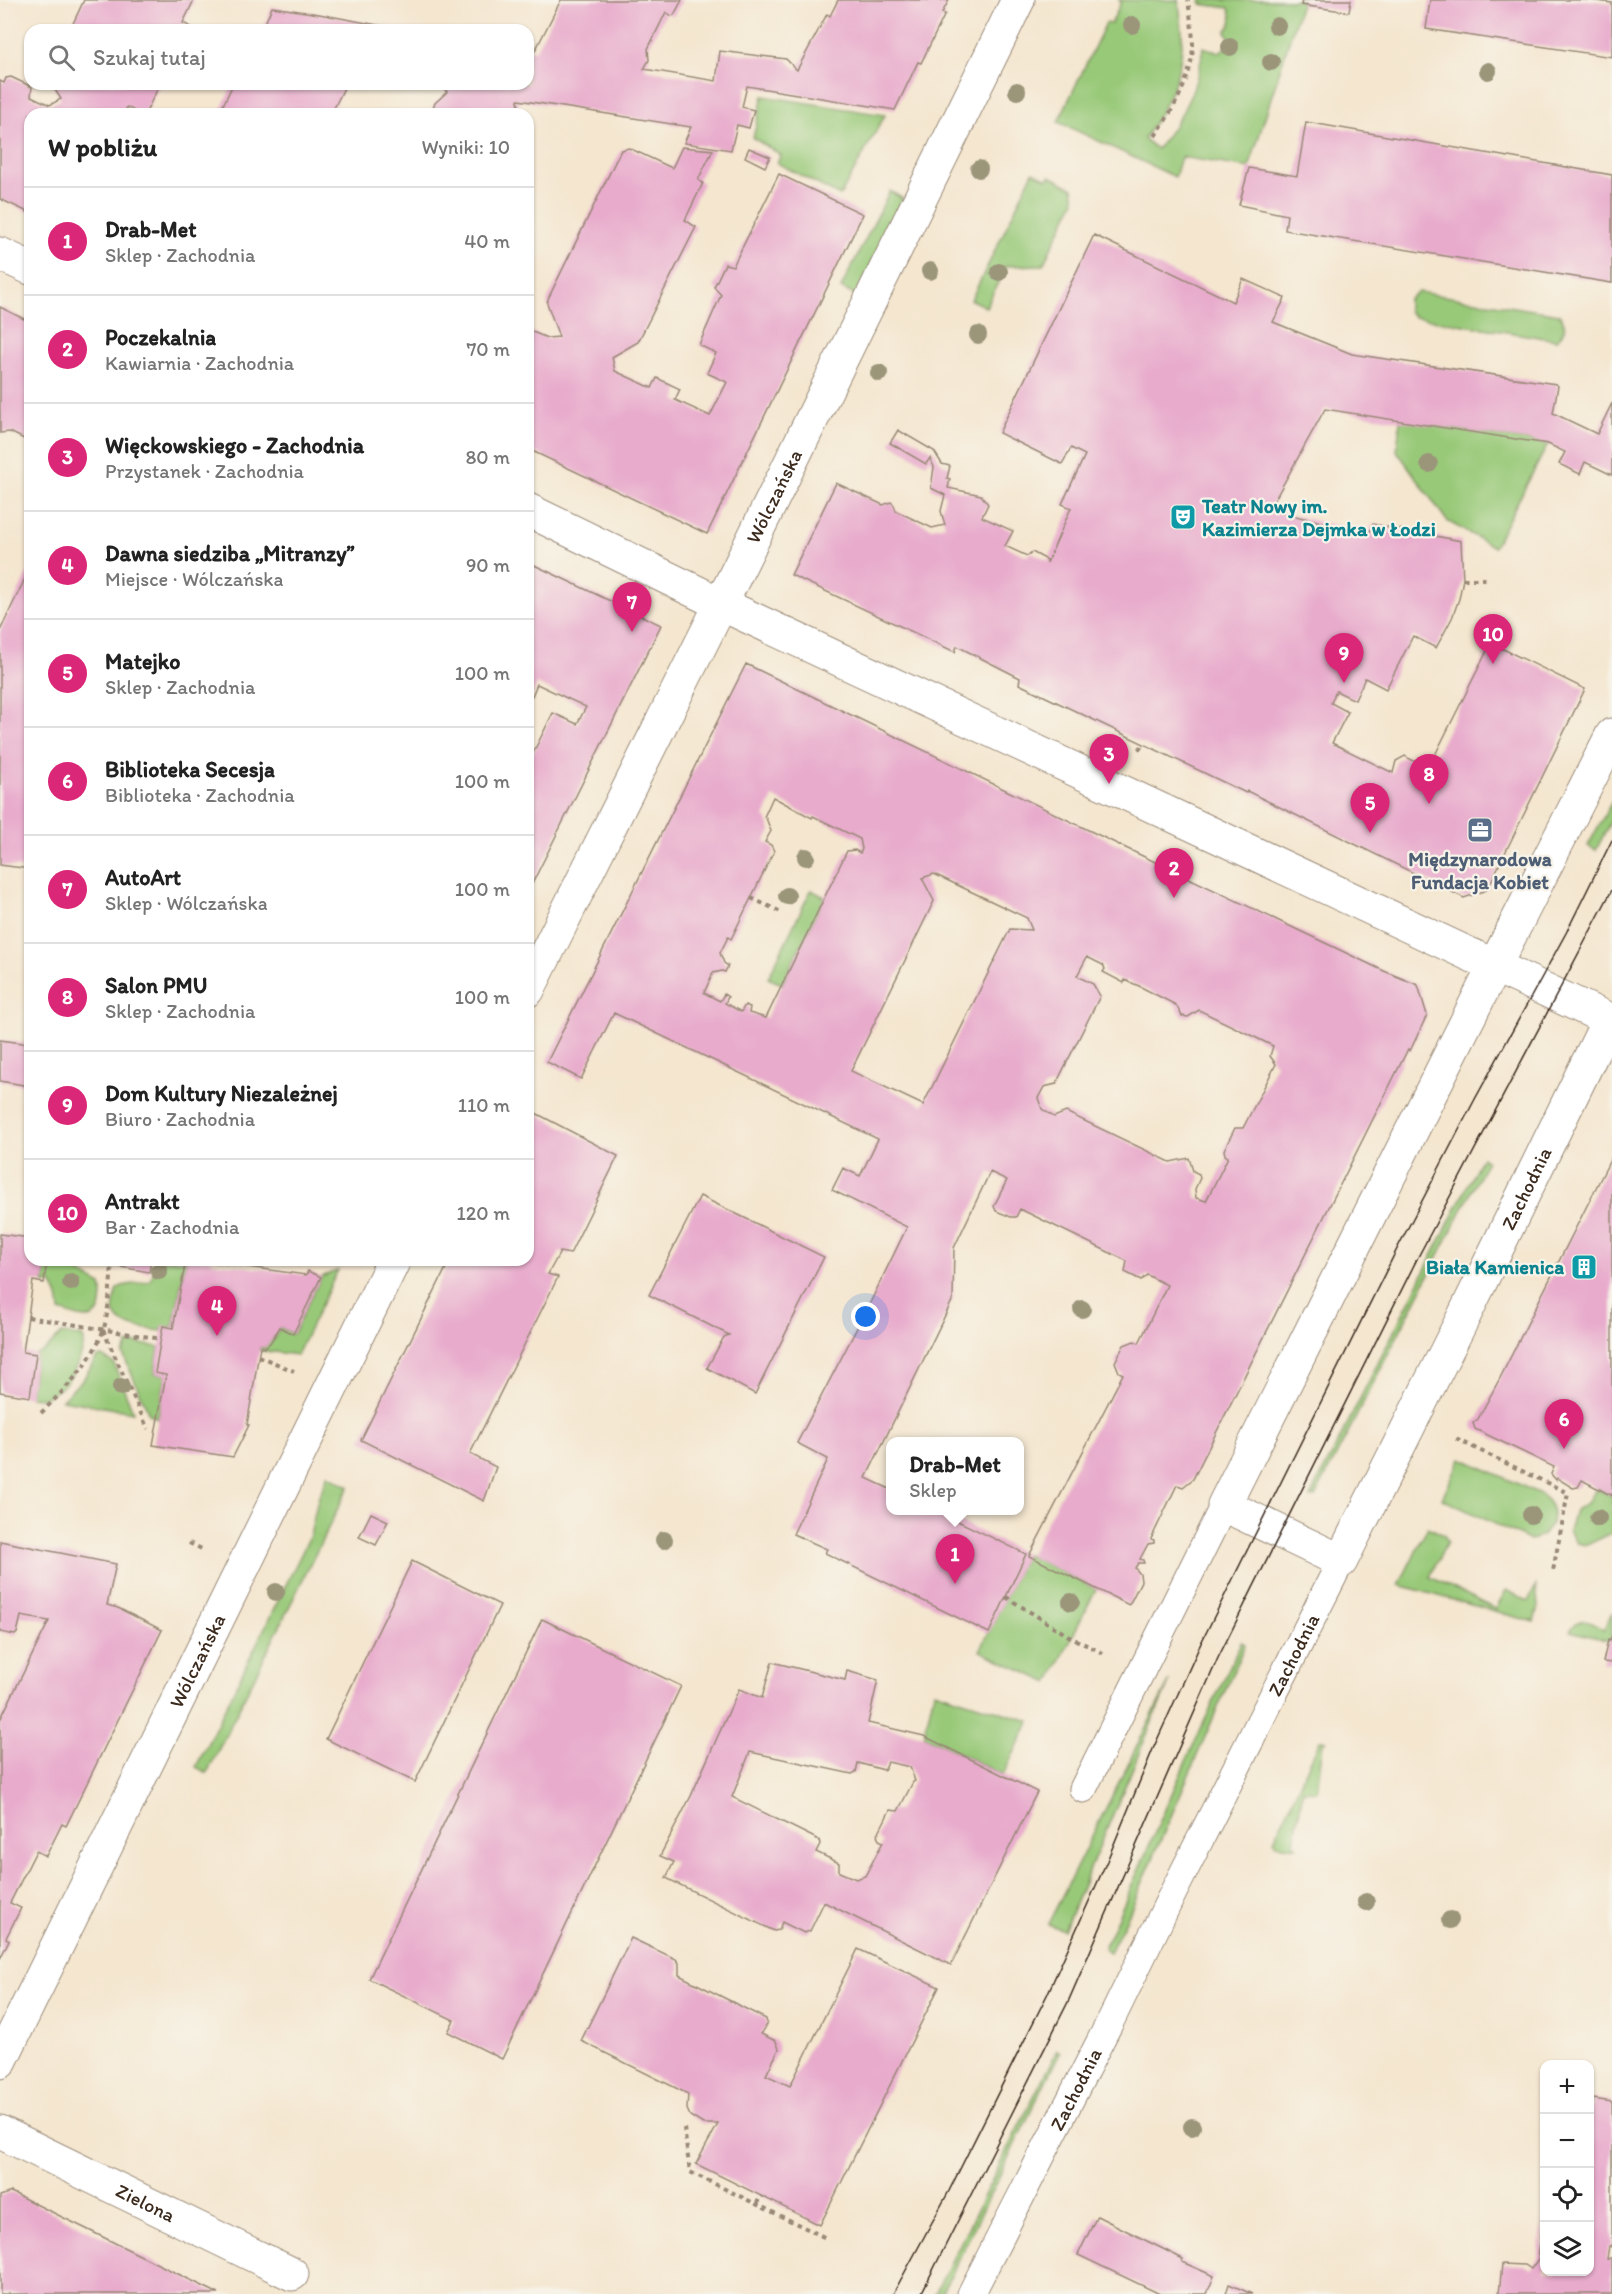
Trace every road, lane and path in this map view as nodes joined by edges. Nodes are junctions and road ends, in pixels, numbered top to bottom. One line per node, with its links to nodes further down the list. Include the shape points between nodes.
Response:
1 (1018, 0): 9 (street, Wólczańska)
2 (1188, 0): 3 (path, via 1191,62 1174,106)
3 (1155, 136)
4 (0, 254): 5 (street)
5 (24, 265)
6 (534, 513): 9 (street)
7 (1463, 579): 8 (path)
8 (1490, 579)
9 (721, 604): 15 (street); 16 (street, Wólczańska)
10 (1612, 735): 15 (street)
11 (1143, 744): 12 (path)
12 (1139, 750)
13 (751, 898): 14 (path)
14 (781, 912)
15 (1495, 965): 17 (street); 28 (street)
16 (534, 978)
17 (1611, 1018): 31 (street, Zachodnia)
18 (112, 1266): 21 (path)
19 (391, 1266): 36 (street, Wólczańska)
20 (28, 1317): 21 (path)
21 (104, 1330): 22 (path); 25 (path, via 79,1374); 26 (path)
22 (161, 1339)
23 (258, 1356): 24 (path)
24 (301, 1373)
25 (41, 1413)
26 (148, 1430)
27 (1456, 1439): 32 (path, via 1568,1493)
28 (1224, 1505): 31 (street); 35 (lane)
29 (189, 1543): 30 (path)
30 (210, 1553)
31 (1341, 1561): 43 (lane, Zachodnia)
32 (1553, 1571)
33 (1006, 1597): 34 (path)
34 (1116, 1660)
35 (1083, 1789)
36 (0, 2062)
37 (684, 2128): 40 (path, via 690,2172)
38 (0, 2132): 42 (street, Zielona)
39 (760, 2196): 40 (path)
40 (757, 2204): 41 (path)
41 (826, 2238)
42 (292, 2274)
43 (971, 2294)

